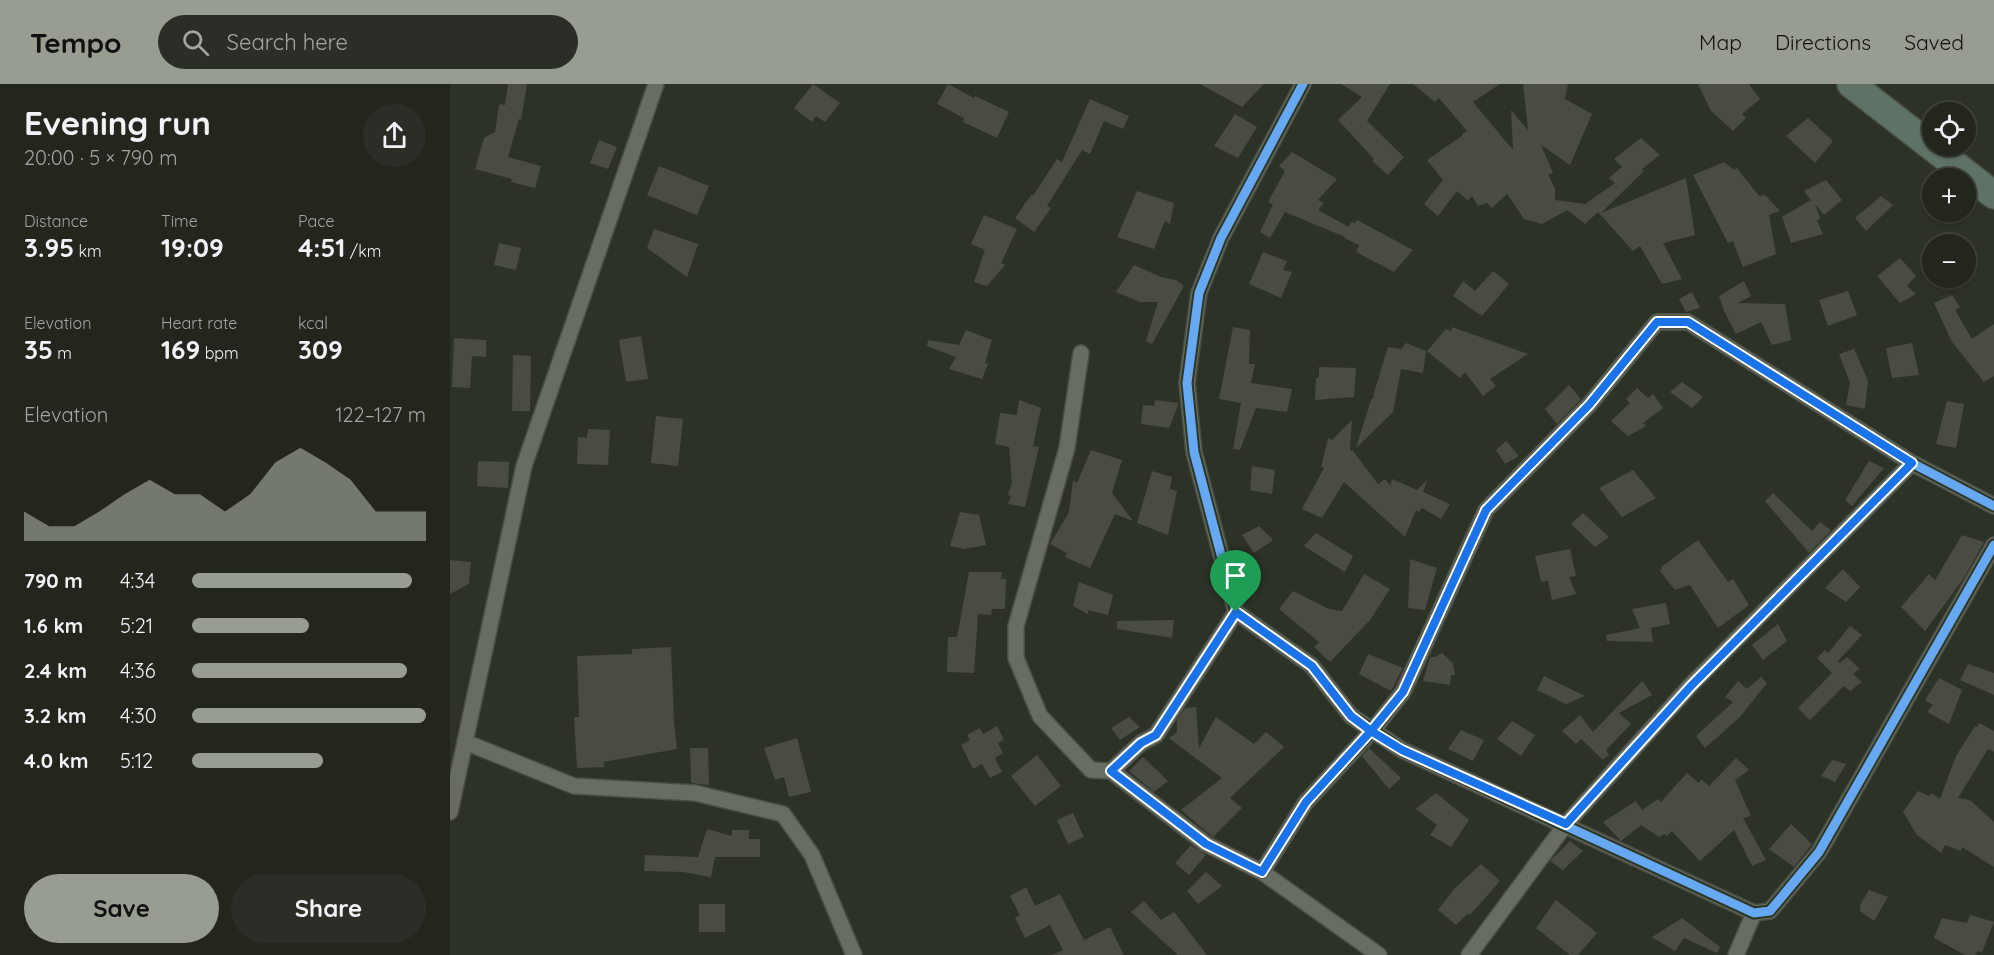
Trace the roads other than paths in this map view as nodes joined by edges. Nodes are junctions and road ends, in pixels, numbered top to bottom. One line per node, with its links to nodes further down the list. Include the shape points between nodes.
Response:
1 (656, 84): 11 (street, via 524,466)
2 (1303, 84): 9 (street, via 1221,238 1199,293 1187,383 1194,452)
3 (1851, 84): 4 (highway)
4 (1994, 195)
5 (1081, 353): 12 (street, via 1067,448 1016,626 1016,658 1040,716 1091,770)
6 (1912, 463): 7 (street); 10 (street, via 1688,322 1657,322 1589,405 1486,510 1403,692); 14 (street, via 1691,686)
7 (1994, 506)
8 (1994, 545): 16 (street, via 1819,852 1770,911)
9 (1236, 612): 10 (street, via 1312,666 1351,716); 12 (street, via 1156,735 1141,743)
10 (1371, 731): 14 (street, via 1402,750); 15 (street, via 1306,802)
11 (465, 742): 13 (street); 17 (street, via 574,786 695,793 783,814 812,855)
12 (1111, 771): 15 (street, via 1206,844)
13 (450, 812)
14 (1566, 824): 16 (street); 19 (street)
15 (1262, 872): 18 (street)
16 (1754, 913): 20 (street)
17 (854, 955)
18 (1379, 955)
19 (1469, 955)
20 (1736, 955)

